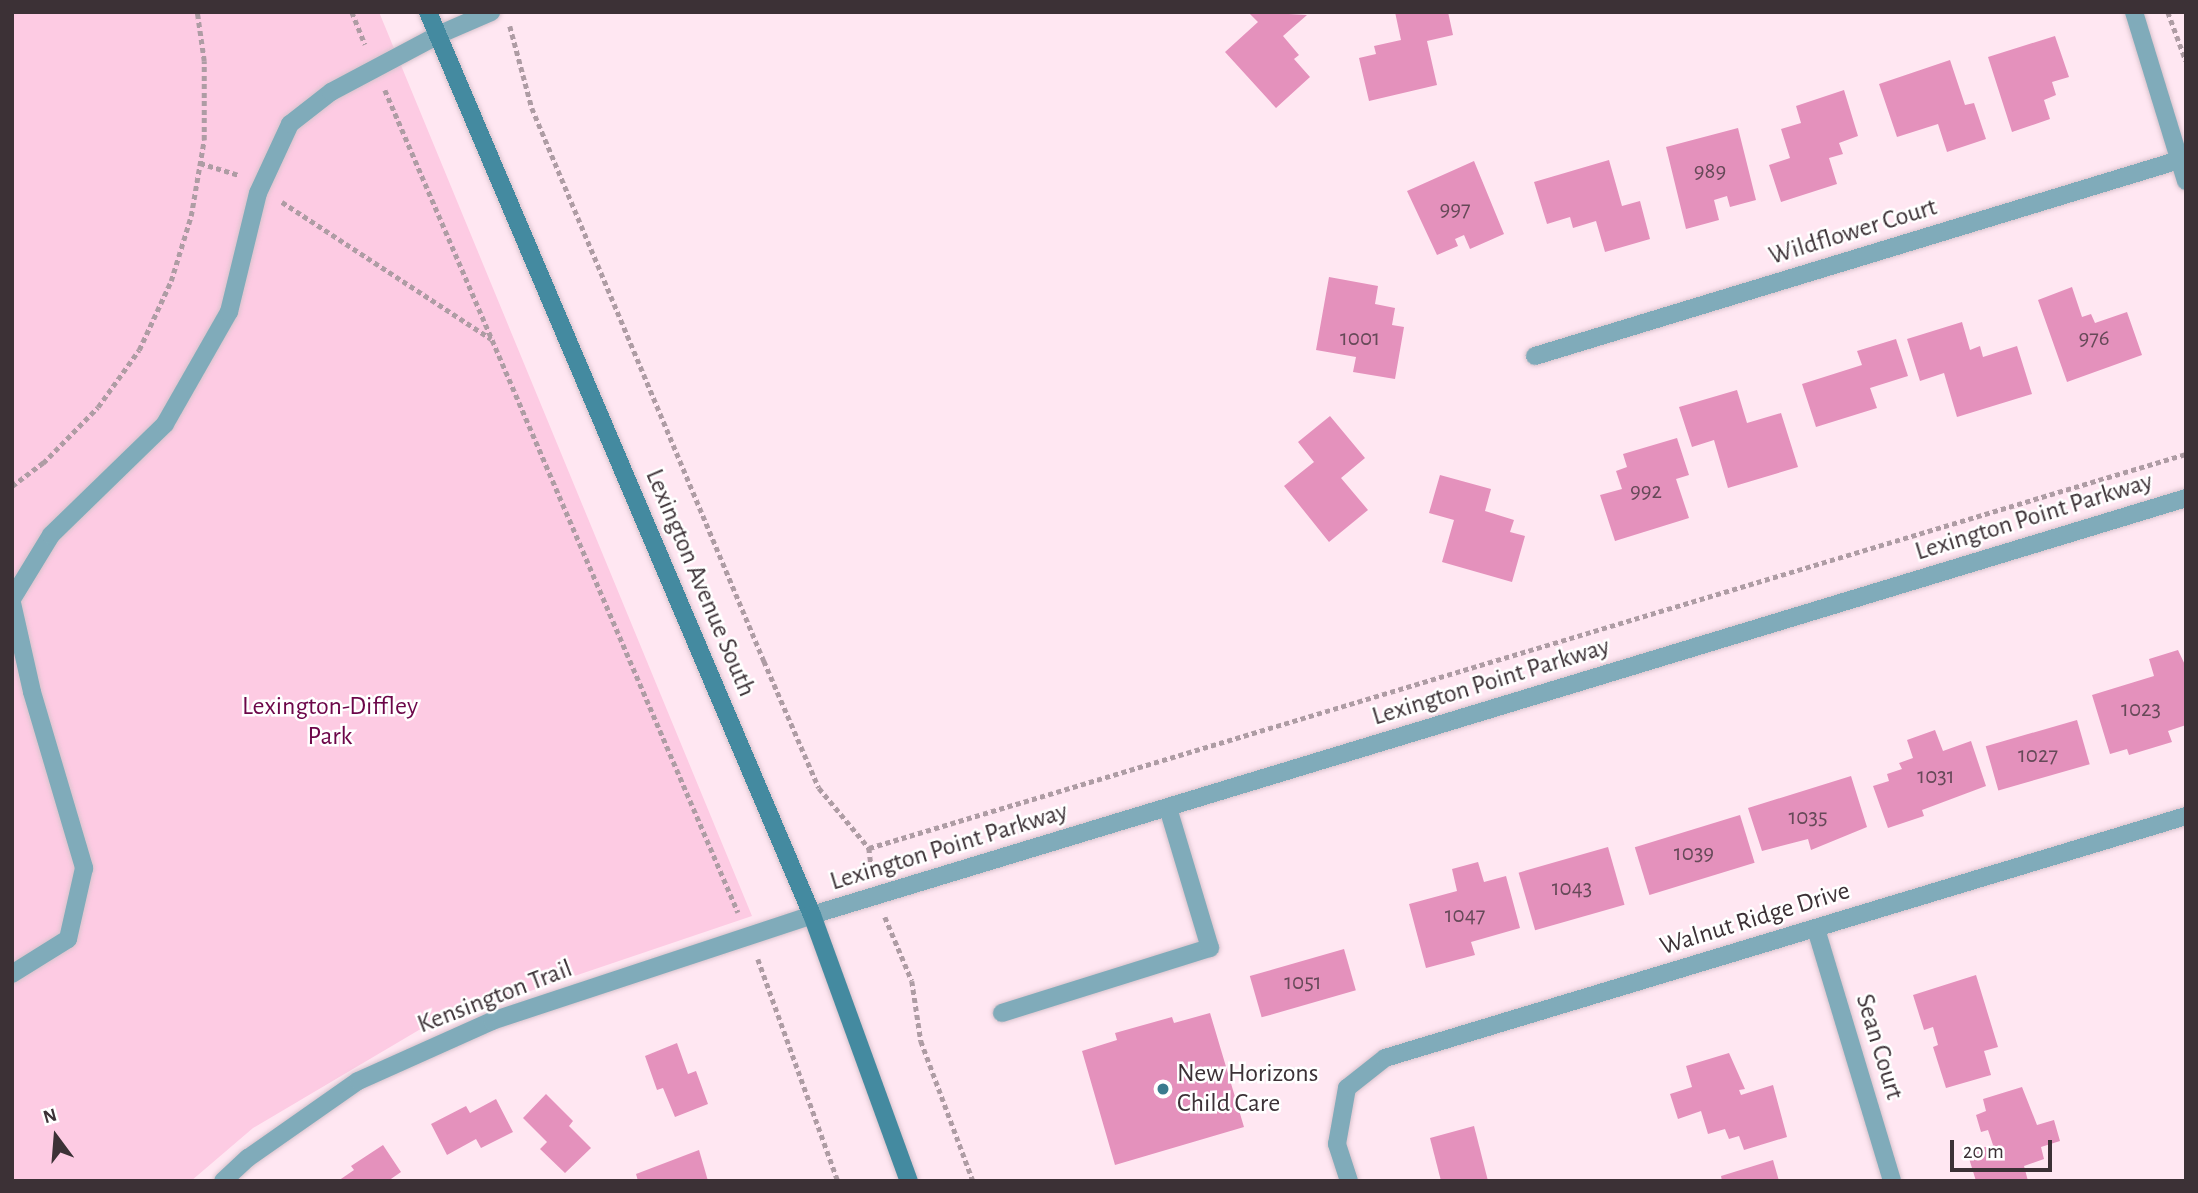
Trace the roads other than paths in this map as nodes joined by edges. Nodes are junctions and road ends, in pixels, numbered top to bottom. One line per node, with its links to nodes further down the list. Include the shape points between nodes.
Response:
1 (428, 12): 4 (street, Lexington Avenue South)
2 (491, 12): 4 (street)
3 (2134, 12): 5 (street)
4 (438, 35): 9 (street, via 331,92 290,124 261,188 229,312 165,424 51,536); 12 (street, Lexington Avenue South)
5 (2183, 159): 6 (street); 7 (street, Wildflower Court)
6 (2186, 181)
7 (1535, 356)
8 (2186, 498): 10 (street, Lexington Point Parkway)
9 (12, 601): 14 (street, via 32,692 84,868 68,939)
10 (1168, 807): 12 (street, Lexington Point Parkway); 15 (street, via 1210,948)
11 (2186, 816): 13 (street, Walnut Ridge Drive)
12 (812, 915): 16 (street, Kensington Trail, via 492,1021 358,1081 248,1158); 17 (street, Lexington Avenue South)
13 (1816, 929): 18 (street, Walnut Ridge Drive, via 1385,1058 1347,1088 1337,1144); 19 (street, Sean Court)
14 (12, 974)
15 (1002, 1013)
16 (223, 1181)
17 (909, 1181)
18 (1349, 1181)
19 (1892, 1181)

